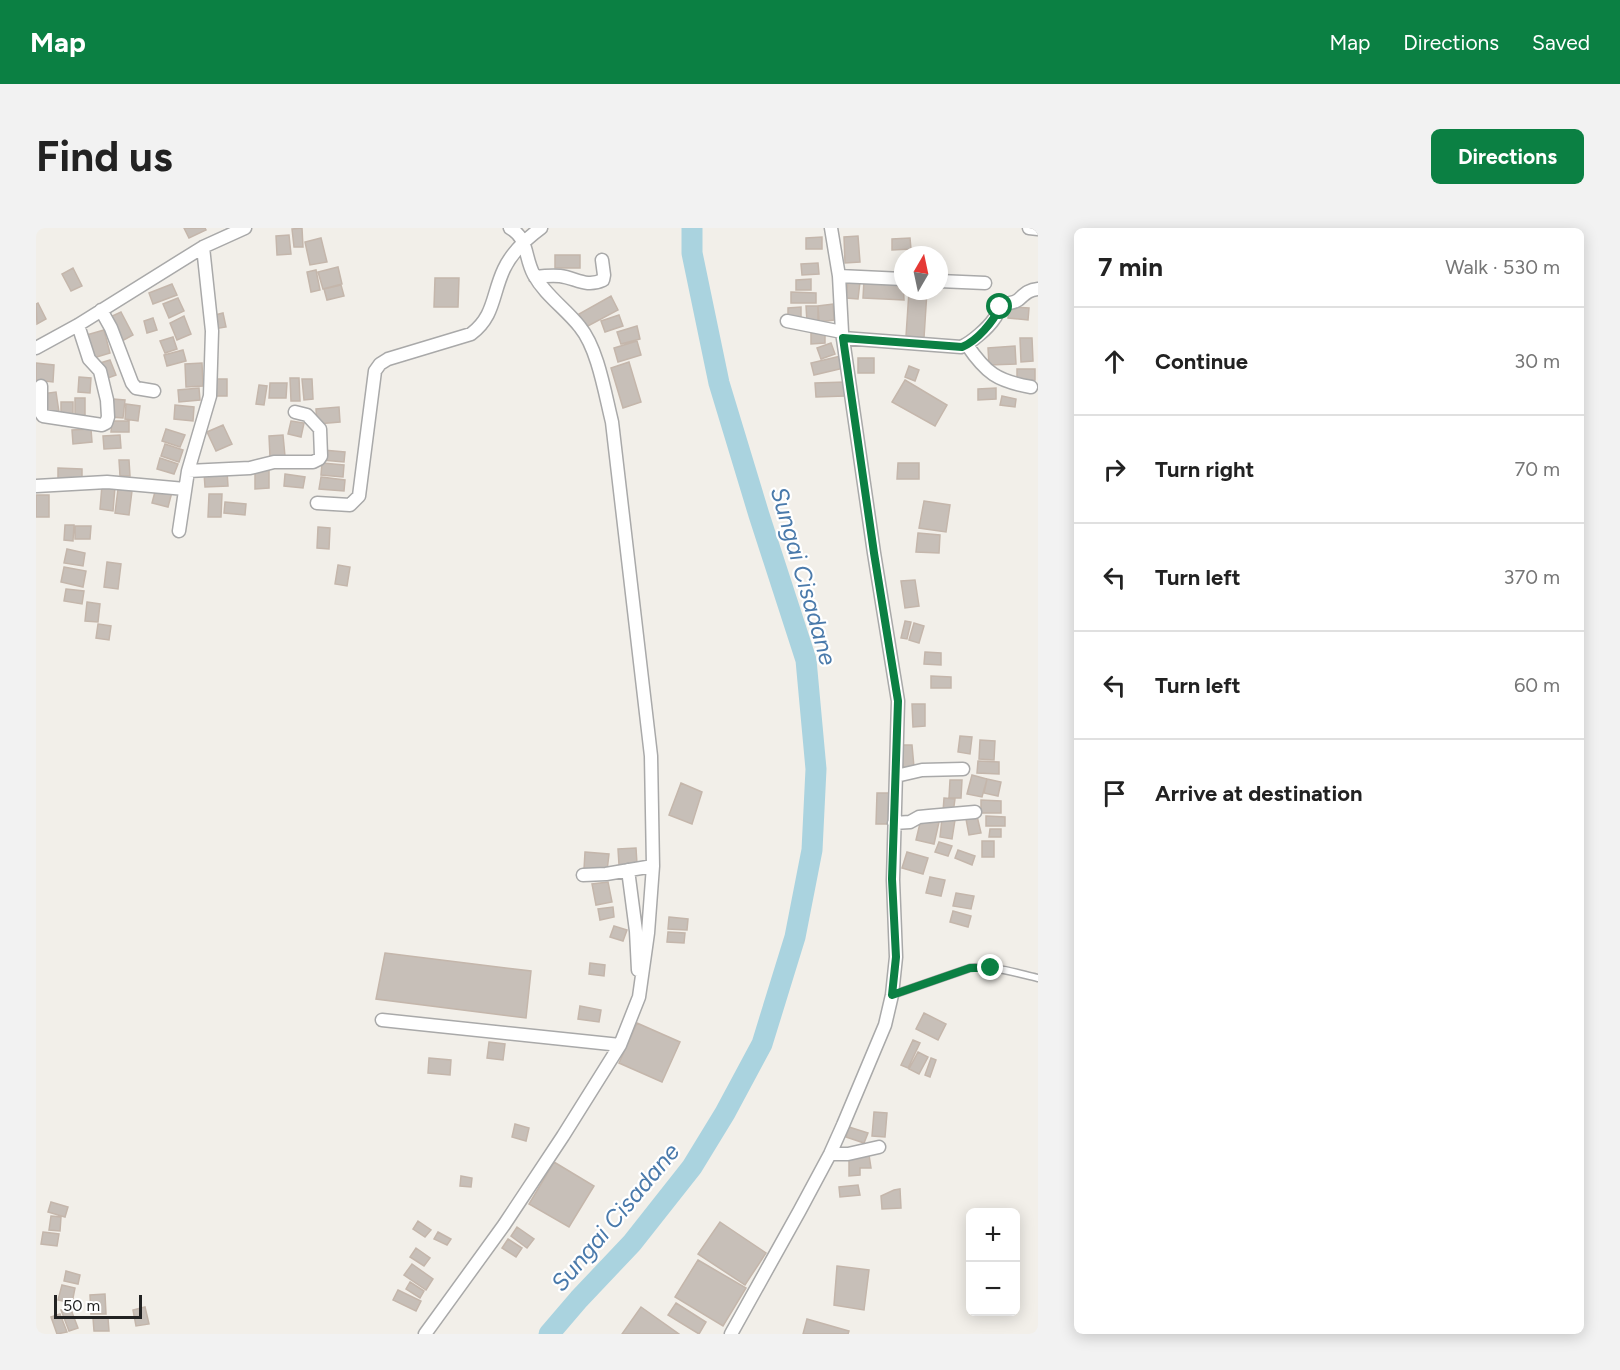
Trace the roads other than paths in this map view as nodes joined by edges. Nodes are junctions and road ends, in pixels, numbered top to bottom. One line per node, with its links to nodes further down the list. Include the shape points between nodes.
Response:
1 (244, 228): 8 (street)
2 (510, 228): 7 (street)
3 (541, 228): 7 (street)
4 (831, 228): 10 (street)
5 (1029, 228): 6 (street)
6 (1038, 229)
7 (524, 241): 11 (street); 29 (street, via 504,269 491,309 480,327 471,334 380,364 375,371 359,496 350,505)
8 (203, 247): 16 (street); 26 (street, via 212,331 210,396)
9 (602, 260): 11 (street, via 604,275 599,282 582,283 561,276)
10 (838, 276): 12 (street); 19 (street)
11 (535, 277): 35 (street, via 582,329 596,362 612,422 651,756)
12 (894, 279)
13 (948, 281): 14 (street)
14 (985, 283)
15 (1038, 288): 20 (street, via 1000,307 990,324)
16 (101, 310): 18 (street); 24 (street, via 132,384)
17 (787, 321): 19 (street)
18 (78, 325): 21 (street); 22 (street, via 90,359 100,371 107,400 106,423 43,416)
19 (843, 335): 20 (street, via 954,347); 32 (street, via 898,701)
20 (967, 345): 23 (street, via 999,379)
21 (36, 348)
22 (41, 386)
23 (1031, 387)
24 (154, 391)
25 (295, 412): 26 (street, via 308,415 320,429 321,456 317,461)
26 (188, 471): 28 (street)
27 (36, 486): 28 (street, via 107,482)
28 (185, 489): 30 (street)
29 (317, 503)
30 (179, 531)
31 (963, 769): 32 (street, via 922,770)
32 (896, 776): 34 (street)
33 (975, 812): 34 (street)
34 (894, 823): 39 (street, via 896,957)
35 (653, 867): 36 (street); 40 (street)
36 (628, 870): 37 (street); 40 (street)
37 (583, 876)
38 (1038, 978): 39 (lane, via 978,966)
39 (892, 995): 44 (street, via 885,1025)
40 (639, 997): 42 (street)
41 (382, 1020): 42 (street)
42 (620, 1045): 45 (street, via 504,1225)
43 (879, 1147): 44 (street)
44 (830, 1154): 46 (street)
45 (425, 1334)
46 (731, 1334)

